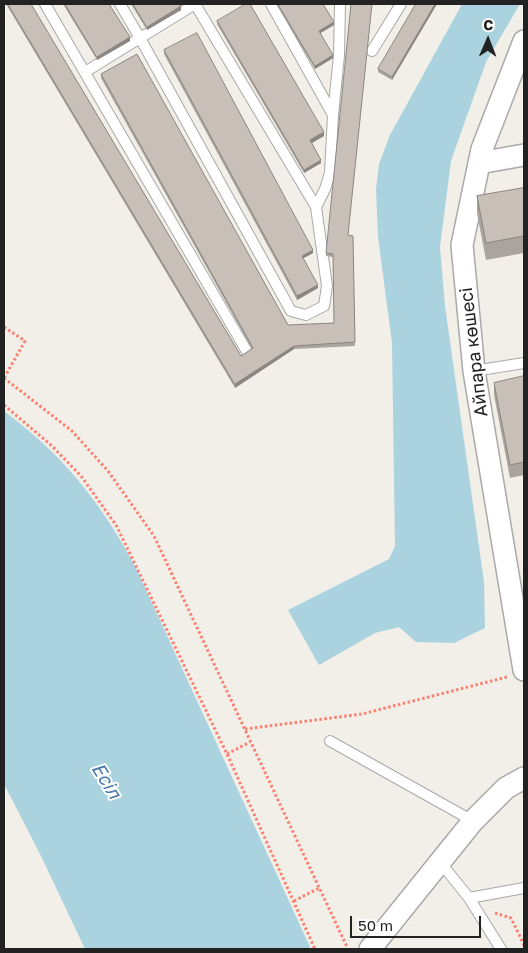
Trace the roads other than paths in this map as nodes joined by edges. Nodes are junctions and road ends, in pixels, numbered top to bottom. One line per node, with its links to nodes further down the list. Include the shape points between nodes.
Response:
1 (45, 4): 9 (lane)
2 (120, 4): 6 (lane)
3 (271, 4): 10 (lane)
4 (340, 4): 10 (lane)
5 (401, 4): 8 (lane)
6 (140, 38): 9 (lane); 13 (lane, via 196,4); 13 (lane, via 291,311 297,314 306,315 324,306 327,286)
7 (524, 41): 12 (street, Айпара көшесі)
8 (372, 51)
9 (85, 72): 14 (lane)
10 (333, 115): 13 (lane, via 330,172)
11 (524, 155): 12 (street)
12 (479, 163): 16 (street, Айпара көшесі, via 462,245)
13 (316, 208)
14 (246, 350)
15 (524, 363): 16 (lane)
16 (474, 371): 17 (street, Айпара көшесі)
17 (519, 672)
18 (330, 741): 20 (lane)
19 (524, 778): 20 (street, via 506,788)
20 (473, 821): 21 (street)
21 (440, 862): 23 (lane); 24 (street)
22 (524, 888): 23 (lane)
23 (469, 898): 25 (lane)
24 (370, 949)
25 (501, 949)

